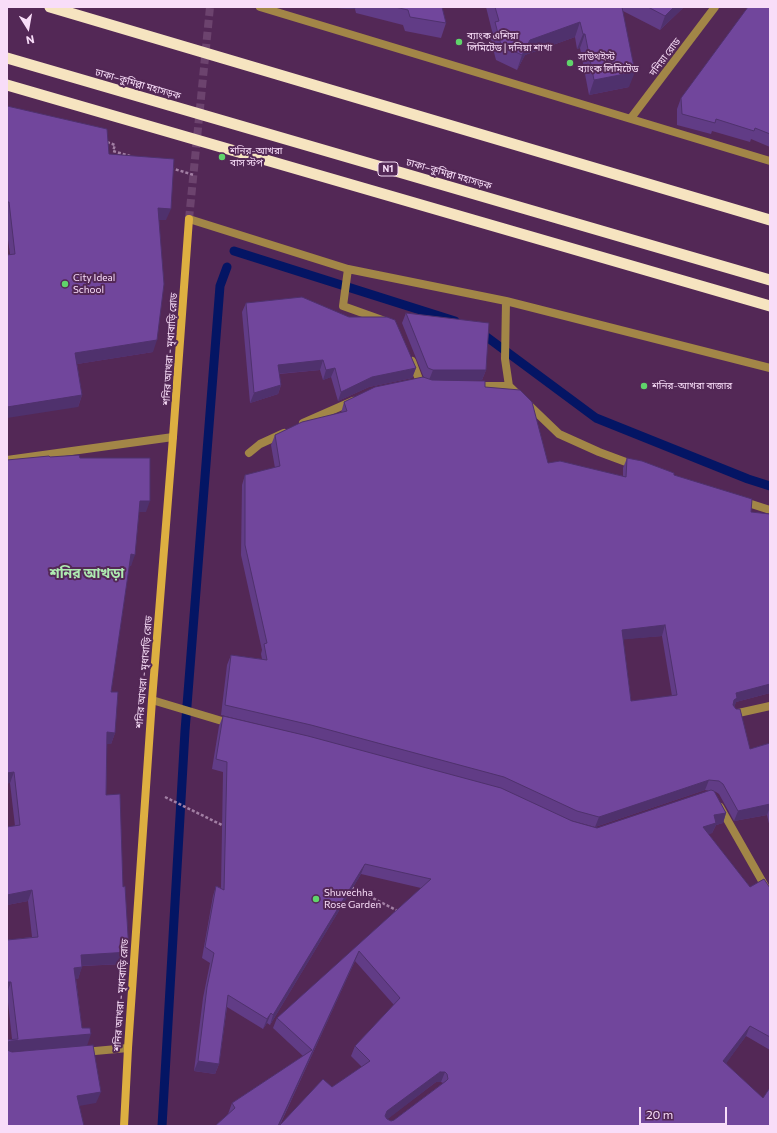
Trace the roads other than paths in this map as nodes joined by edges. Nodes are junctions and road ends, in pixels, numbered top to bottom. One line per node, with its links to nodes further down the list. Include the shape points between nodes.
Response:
1 (50, 7): 9 (highway)
2 (260, 7): 6 (street)
3 (715, 7): 6 (street, দনিয়া রোড)
4 (7, 58): 11 (highway, ঢাকা–কুমিল্লা মহাসড়ক / N1)
5 (7, 85): 13 (highway)
6 (631, 118): 7 (street)
7 (770, 161)
8 (189, 219): 10 (street); 21 (main road, শনির আখরা - মৃধাবাড়ি রোড)
9 (770, 220)
10 (348, 269): 12 (street); 14 (street, via 343,306)
11 (770, 280)
12 (506, 301): 16 (street); 19 (street, via 504,359)
13 (770, 306)
14 (396, 325)
15 (408, 353): 17 (street, via 417,382)
16 (770, 368)
17 (436, 385)
18 (465, 386): 19 (street)
19 (509, 386): 24 (street, via 559,434)
20 (364, 396): 22 (street, via 260,444)
21 (173, 437): 23 (street); 27 (main road, শনির আখরা - মৃধাবাড়ি রোড)
22 (249, 453)
23 (7, 460)
24 (641, 467)
25 (736, 500): 26 (street)
26 (770, 510)
27 (152, 700): 30 (street); 33 (main road, শনির আখরা - মৃধাবাড়ি রোড)
28 (770, 706): 29 (street)
29 (734, 714)
30 (241, 726)
31 (714, 797): 32 (street)
32 (770, 895)
33 (128, 1048): 34 (street); 35 (main road, শনির আখরা - মৃধাবাড়ি রোড)
34 (75, 1053)
35 (124, 1126)

